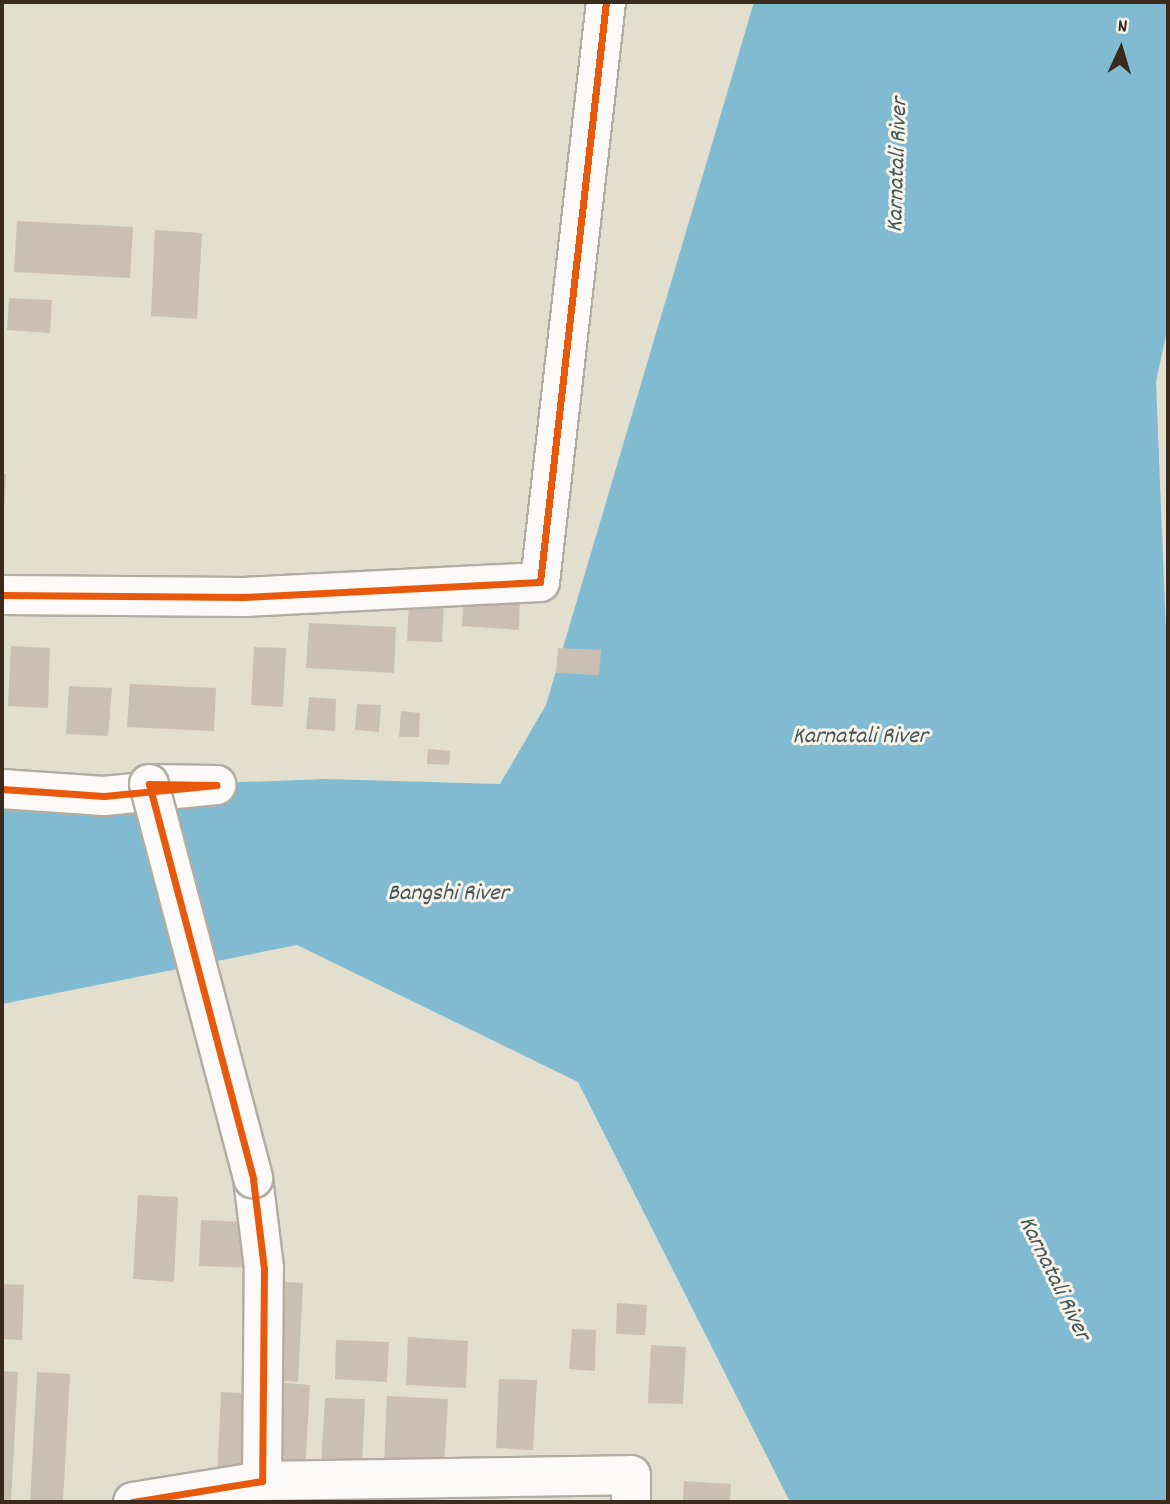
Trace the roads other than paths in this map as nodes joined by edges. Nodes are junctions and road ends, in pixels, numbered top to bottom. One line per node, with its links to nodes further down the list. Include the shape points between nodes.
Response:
1 (606, 2): 2 (street, via 540,582 244,597)
2 (2, 595)
3 (2, 789): 4 (street, bridge, via 104,796 216,785 149,784 253,1179 264,1268)
4 (262, 1481): 5 (street); 6 (street, via 631,1475)
5 (133, 1502)
6 (631, 1502)

